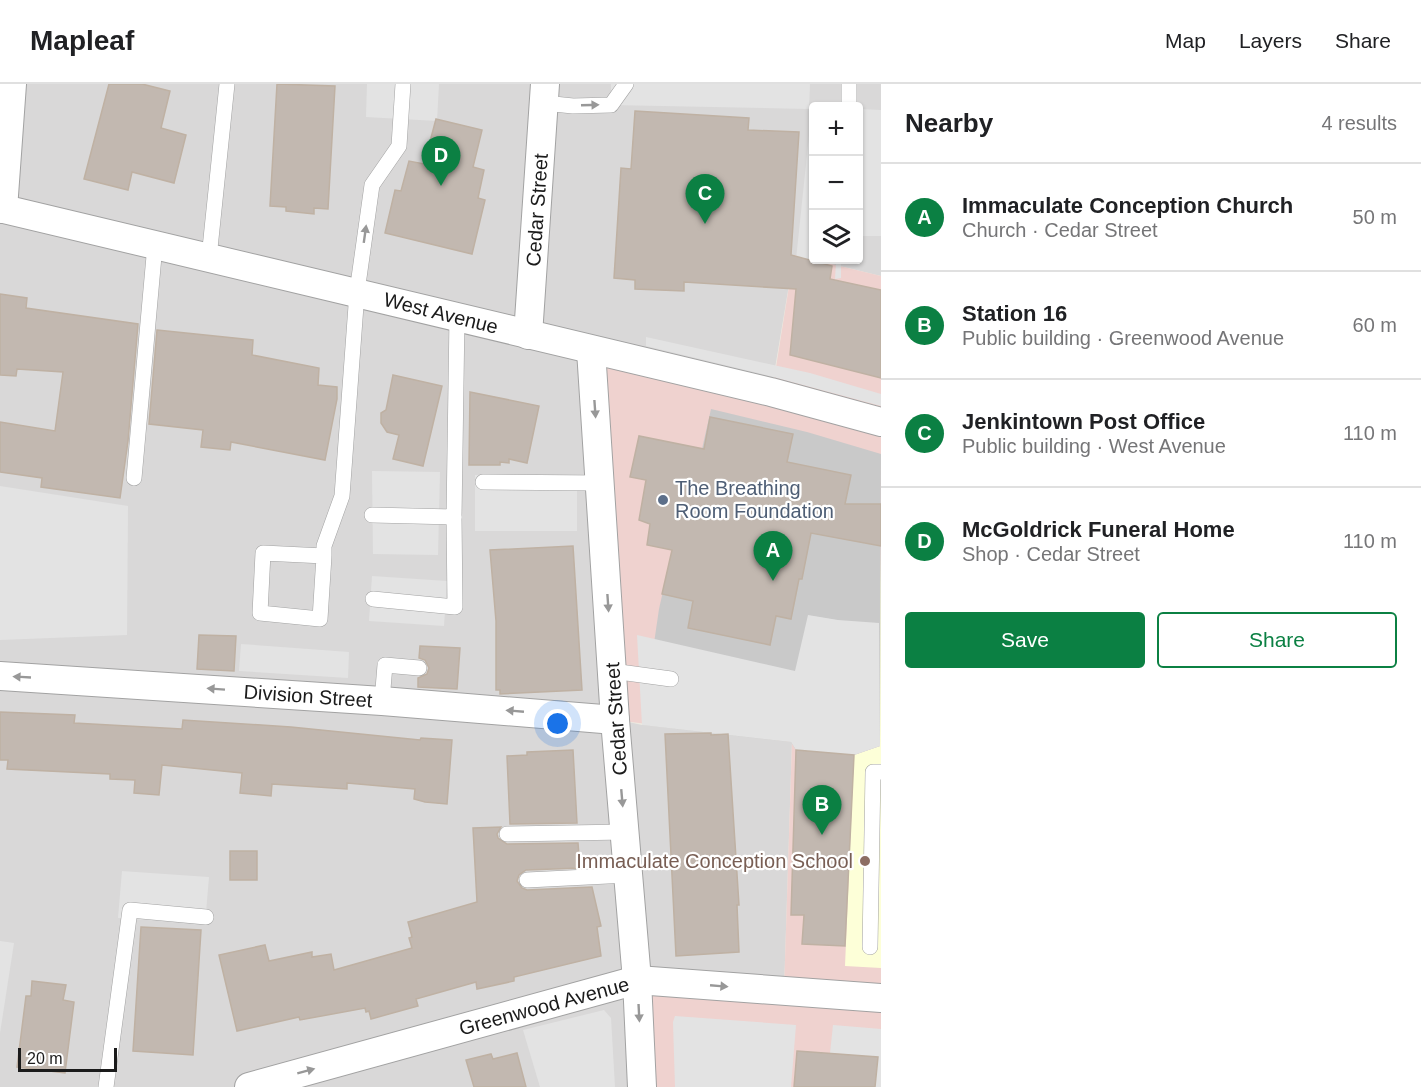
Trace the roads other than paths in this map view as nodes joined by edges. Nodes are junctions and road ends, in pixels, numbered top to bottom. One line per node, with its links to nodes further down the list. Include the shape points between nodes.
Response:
1 (12, 84): 8 (street)
2 (227, 84): 10 (lane)
3 (404, 84): 11 (lane, one-way to 3, via 372,185 399,146)
4 (626, 84): 6 (lane, one-way to 4, via 573,106 611,105)
5 (849, 84): 7 (lane)
6 (544, 94): 13 (street, Cedar Street)
7 (849, 102)
8 (1, 209): 9 (street, West Avenue)
9 (155, 245): 10 (street, West Avenue); 16 (lane)
10 (209, 258): 11 (street, West Avenue)
11 (357, 292): 12 (street, West Avenue); 21 (lane, via 342,496)
12 (457, 317): 13 (street, West Avenue); 20 (lane)
13 (528, 335): 14 (street, West Avenue)
14 (591, 350): 15 (street, West Avenue); 18 (street, Cedar Street, one-way to 18)
15 (881, 422)
16 (134, 478)
17 (483, 482): 18 (lane)
18 (600, 483): 24 (street, Cedar Street, one-way to 24)
19 (372, 514): 20 (lane)
20 (454, 517): 22 (lane, via 455,607)
21 (324, 556): 21 (lane, via 320,619 260,613 262,553)
22 (373, 598)
23 (419, 668): 27 (lane, via 385,665)
24 (612, 671): 26 (lane); 28 (street, Cedar Street)
25 (0, 676): 27 (street, Division Street, one-way to 25)
26 (671, 679)
27 (382, 701): 28 (street, Division Street, one-way to 27)
28 (615, 720): 30 (street, Cedar Street, one-way to 30)
29 (881, 772): 35 (lane, via 873,772)
30 (625, 832): 31 (lane); 32 (street, Cedar Street)
31 (507, 834)
32 (628, 875): 33 (lane); 36 (street, Cedar Street)
33 (527, 880)
34 (206, 917): 38 (lane, via 130,910)
35 (870, 947)
36 (637, 980): 37 (street, Greenwood Avenue, one-way to 37); 39 (street, Greenwood Avenue, one-way to 36); 40 (street, Cedar Street, one-way to 40)
37 (881, 998)
38 (106, 1087)
39 (249, 1087)
40 (642, 1087)

